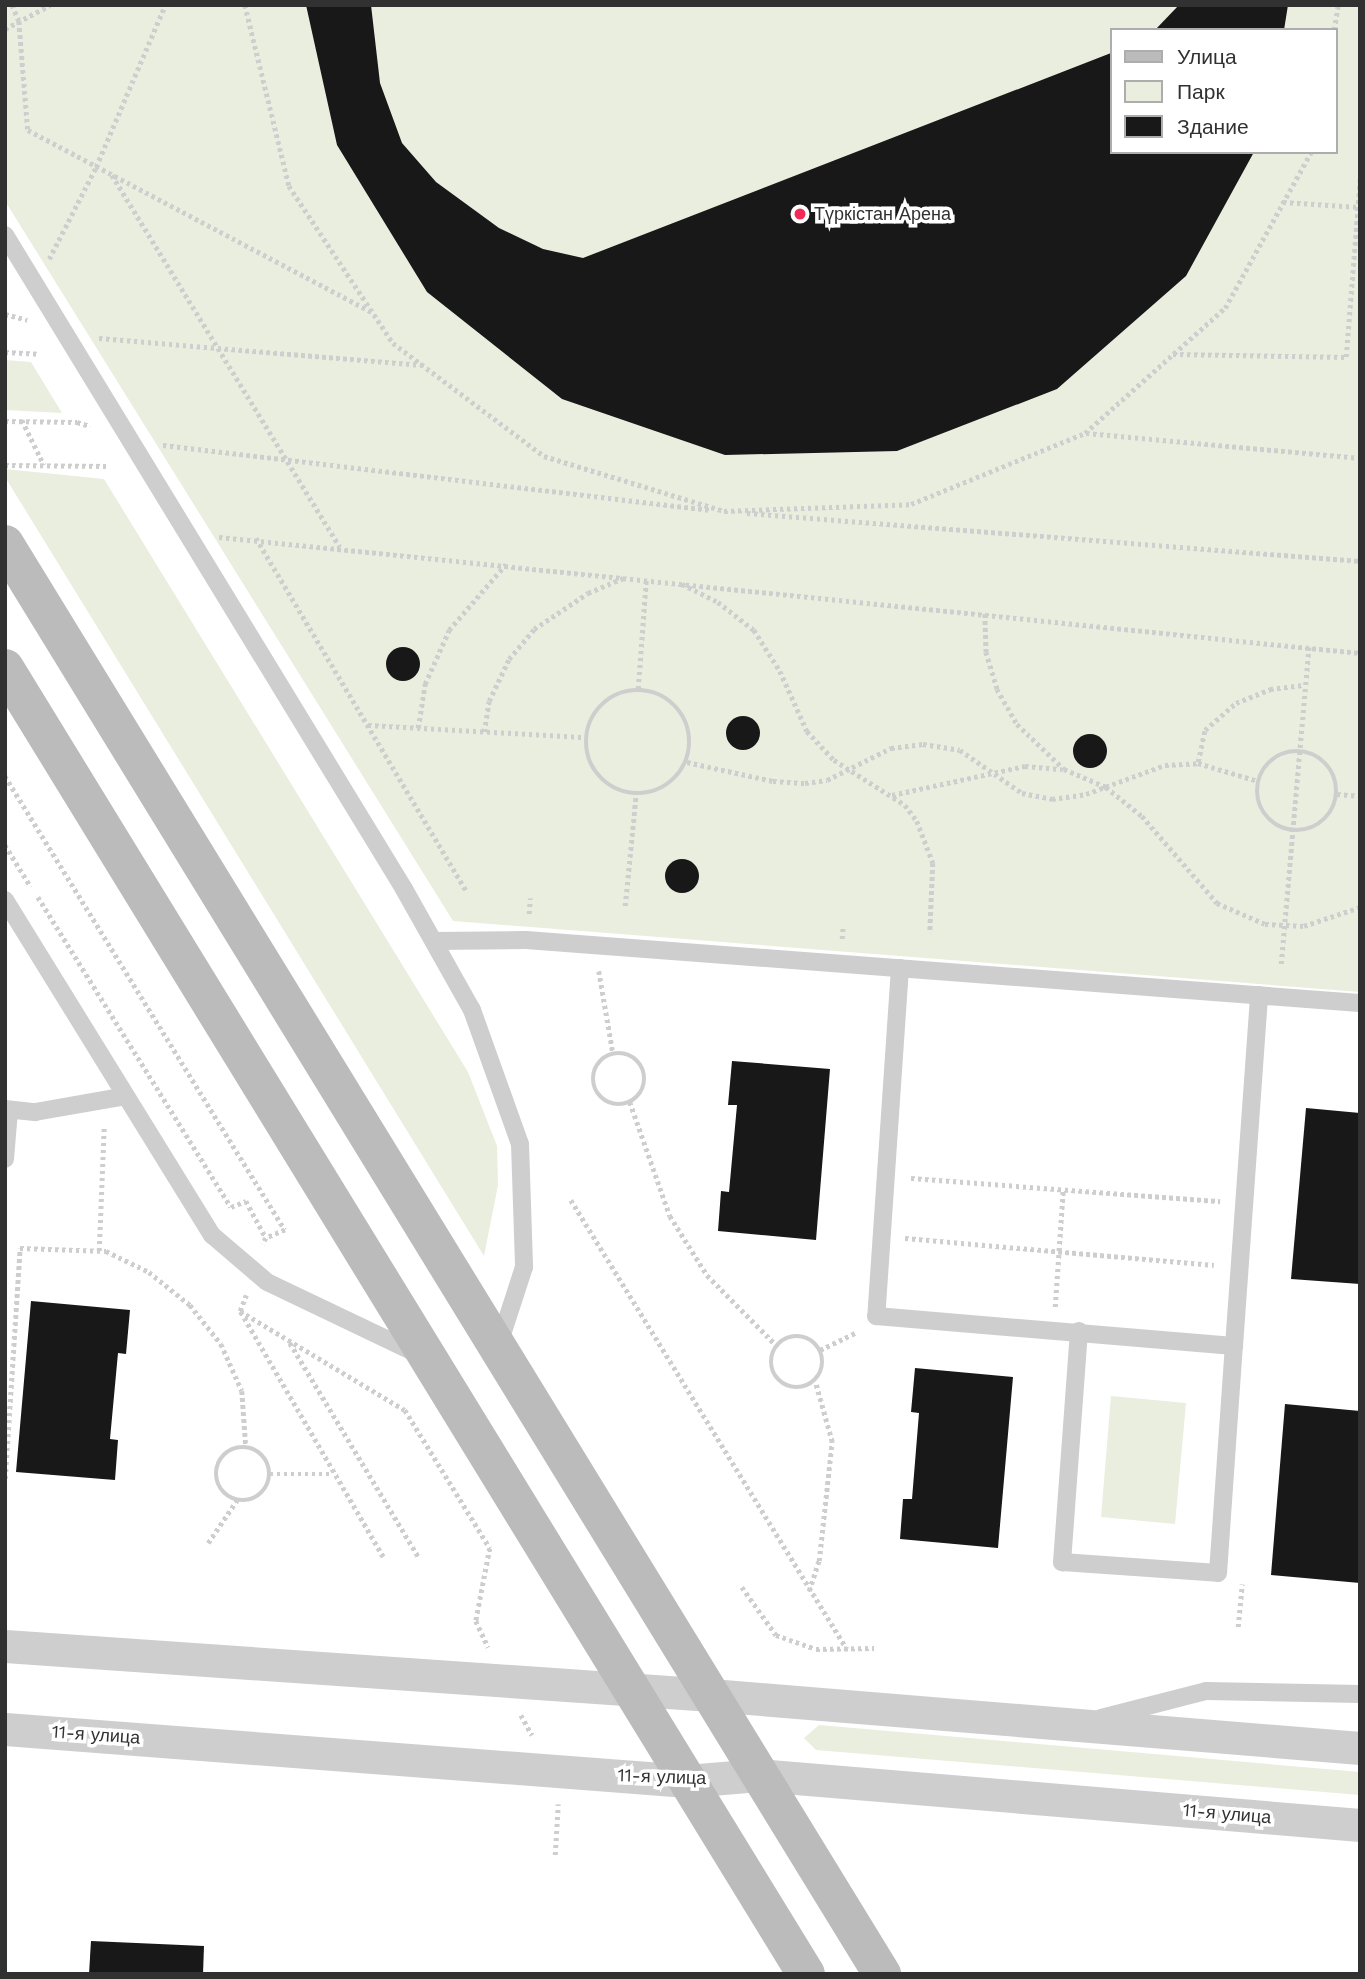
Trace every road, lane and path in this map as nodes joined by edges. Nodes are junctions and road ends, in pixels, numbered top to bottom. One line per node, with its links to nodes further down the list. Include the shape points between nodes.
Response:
1 (12, 5): 6 (path)
2 (50, 5): 6 (path)
3 (165, 5): 10 (path)
4 (245, 5): 17 (path, via 289,186)
5 (1338, 5): 7 (path)
6 (19, 21): 8 (path); 10 (path, via 28,130)
7 (1334, 28)
8 (5, 29)
9 (1310, 154): 13 (path)
10 (96, 167): 11 (path); 16 (path)
11 (111, 175): 17 (path); 20 (path)
12 (1360, 178): 14 (path)
13 (1283, 202): 14 (path); 23 (path, via 1225,308)
14 (1357, 207): 23 (path, via 1346,357)
15 (5, 235): 16 (lane)
16 (36, 284): 19 (lane)
17 (373, 312): 24 (path, via 393,343)
18 (5, 314): 19 (path)
19 (67, 336): 20 (path); 28 (lane)
20 (216, 345): 24 (path); 29 (path)
21 (5, 352): 22 (path)
22 (38, 355)
23 (1173, 355): 27 (path)
24 (422, 365): 34 (path, via 544,456)
25 (22, 420): 26 (path); 28 (path, via 77,422); 32 (path)
26 (5, 421)
27 (1085, 433): 30 (path); 34 (path, via 911,504)
28 (133, 442): 29 (path); 35 (lane)
29 (285, 457): 34 (path); 38 (path)
30 (1360, 458)
31 (5, 465): 32 (path)
32 (44, 465): 33 (path)
33 (106, 466)
34 (724, 511): 39 (path)
35 (188, 537): 36 (path); 75 (lane)
36 (256, 538): 38 (path); 50 (path)
37 (5, 544): 109 (main road)
38 (340, 547): 40 (path)
39 (1360, 561)
40 (506, 564): 41 (path); 51 (path, via 449,630 425,684)
41 (626, 577): 42 (path); 52 (path, via 588,593 534,629 509,659 489,701)
42 (646, 579): 43 (path); 49 (path)
43 (678, 582): 44 (path); 57 (path, via 718,602 754,630 780,671 807,731)
44 (985, 614): 45 (path); 58 (path, via 986,652 996,689 1017,724)
45 (1309, 647): 46 (path); 48 (path)
46 (1360, 653)
47 (5, 668): 111 (main road)
48 (1305, 685): 54 (path); 56 (path, via 1270,690 1236,702 1205,730)
49 (638, 689): 53 (path, via 607,700 595,712); 55 (path, via 670,700 681,712 691,744)
50 (367, 725): 51 (path); 69 (path)
51 (418, 728): 52 (path)
52 (484, 732): 53 (path)
53 (586, 737): 63 (path, via 589,761 598,777 612,788)
54 (1300, 750): 61 (path, via 1269,761); 64 (path, via 1323,760 1331,770); 67 (path)
55 (687, 761): 57 (path, via 773,781 805,783 827,780); 63 (path, via 664,788)
56 (1198, 763): 61 (path); 62 (path, via 1165,765)
57 (846, 769): 59 (path, via 891,748 923,744 960,750); 65 (path)
58 (1064, 769): 59 (path, via 1025,766); 62 (path)
59 (994, 771): 62 (path, via 1022,793 1052,799); 65 (path)
60 (5, 776): 95 (path, via 285,1230)
61 (1258, 781): 67 (path, via 1260,808 1268,819)
62 (1106, 787): 73 (path, via 1142,816 1217,903 1265,924)
63 (636, 794): 71 (path)
64 (1337, 794): 66 (path); 67 (path, via 1334,807 1317,825)
65 (891, 795): 74 (path, via 917,821 933,863)
66 (1360, 796)
67 (1293, 831): 73 (path)
68 (5, 845): 95 (path, via 231,1207 246,1201)
69 (467, 892)
70 (5, 900): 82 (lane)
71 (625, 906)
72 (1360, 907): 73 (path, via 1325,921)
73 (1285, 925): 77 (path)
74 (930, 933)
75 (434, 941): 76 (lane); 109 (lane, via 472,1010 520,1144 524,1267)
76 (594, 945): 78 (lane); 81 (path)
77 (1281, 964)
78 (900, 968): 79 (lane); 87 (lane)
79 (1259, 995): 80 (lane); 92 (lane)
80 (1360, 1003)
81 (613, 1053): 84 (path, via 630,1055 642,1067 642,1091); 84 (path, via 598,1063 595,1088 613,1104)
82 (126, 1096): 83 (lane); 100 (lane, via 212,1236)
83 (105, 1100): 85 (lane, via 35,1112); 96 (path)
84 (630, 1102): 107 (path, via 670,1216 707,1275)
85 (7, 1110): 86 (lane)
86 (5, 1159)
87 (886, 1176): 88 (path); 104 (lane)
88 (1063, 1189): 91 (path); 97 (path)
89 (1224, 1191): 91 (path)
90 (571, 1200): 122 (path)
91 (1223, 1201): 92 (path); 93 (path)
92 (1244, 1203): 108 (lane)
93 (1222, 1211)
94 (891, 1237): 97 (path)
95 (266, 1238): 100 (path)
96 (99, 1251): 113 (path, via 149,1272 190,1305 221,1344 242,1391); 116 (path, via 20,1248)
97 (1059, 1251): 99 (path); 103 (path)
98 (1219, 1254): 99 (path)
99 (1218, 1265): 101 (path)
100 (254, 1271): 102 (path); 111 (lane, via 267,1282)
101 (1217, 1276)
102 (240, 1311): 106 (path); 115 (path)
103 (1054, 1314)
104 (876, 1316): 105 (lane); 110 (path, via 866,1328)
105 (1079, 1331): 108 (lane); 108 (lane, via 1062,1562 1218,1573)
106 (289, 1341): 120 (path); 126 (path, via 405,1410 490,1548 476,1621)
107 (777, 1346): 110 (path, via 799,1336); 112 (path, via 771,1363 777,1379 792,1387)
108 (1234, 1346)
109 (498, 1347): 129 (main road)
110 (820, 1350): 112 (path, via 823,1367)
111 (429, 1359): 127 (main road)
112 (815, 1381): 122 (path, via 832,1442 819,1561)
113 (246, 1447): 114 (path, via 262,1455); 117 (path, via 229,1451 216,1474 222,1491)
114 (270, 1474): 115 (path); 117 (path, via 261,1494)
115 (332, 1474): 119 (path)
116 (5, 1479)
117 (237, 1500): 118 (path)
118 (208, 1543)
119 (383, 1557)
120 (419, 1558)
121 (742, 1587): 125 (path, via 776,1634 816,1649)
122 (808, 1592): 125 (path)
123 (5, 1646): 126 (street)
124 (874, 1648): 125 (path)
125 (847, 1649)
126 (506, 1683): 127 (street); 133 (path)
127 (633, 1692): 129 (street); 135 (main road)
128 (1360, 1694): 130 (lane, via 1206,1690)
129 (711, 1695): 130 (street); 134 (main road)
130 (1076, 1725): 132 (street)
131 (5, 1728): 133 (street, 11-я улица)
132 (1360, 1748)
133 (549, 1770): 135 (street, 11-я улица); 137 (path, via 559,1789)
134 (759, 1774): 135 (street, 11-я улица); 136 (street, 11-я улица); 139 (main road)
135 (688, 1781): 138 (main road)
136 (1360, 1825)
137 (555, 1855)
138 (806, 1974)
139 (882, 1974)

